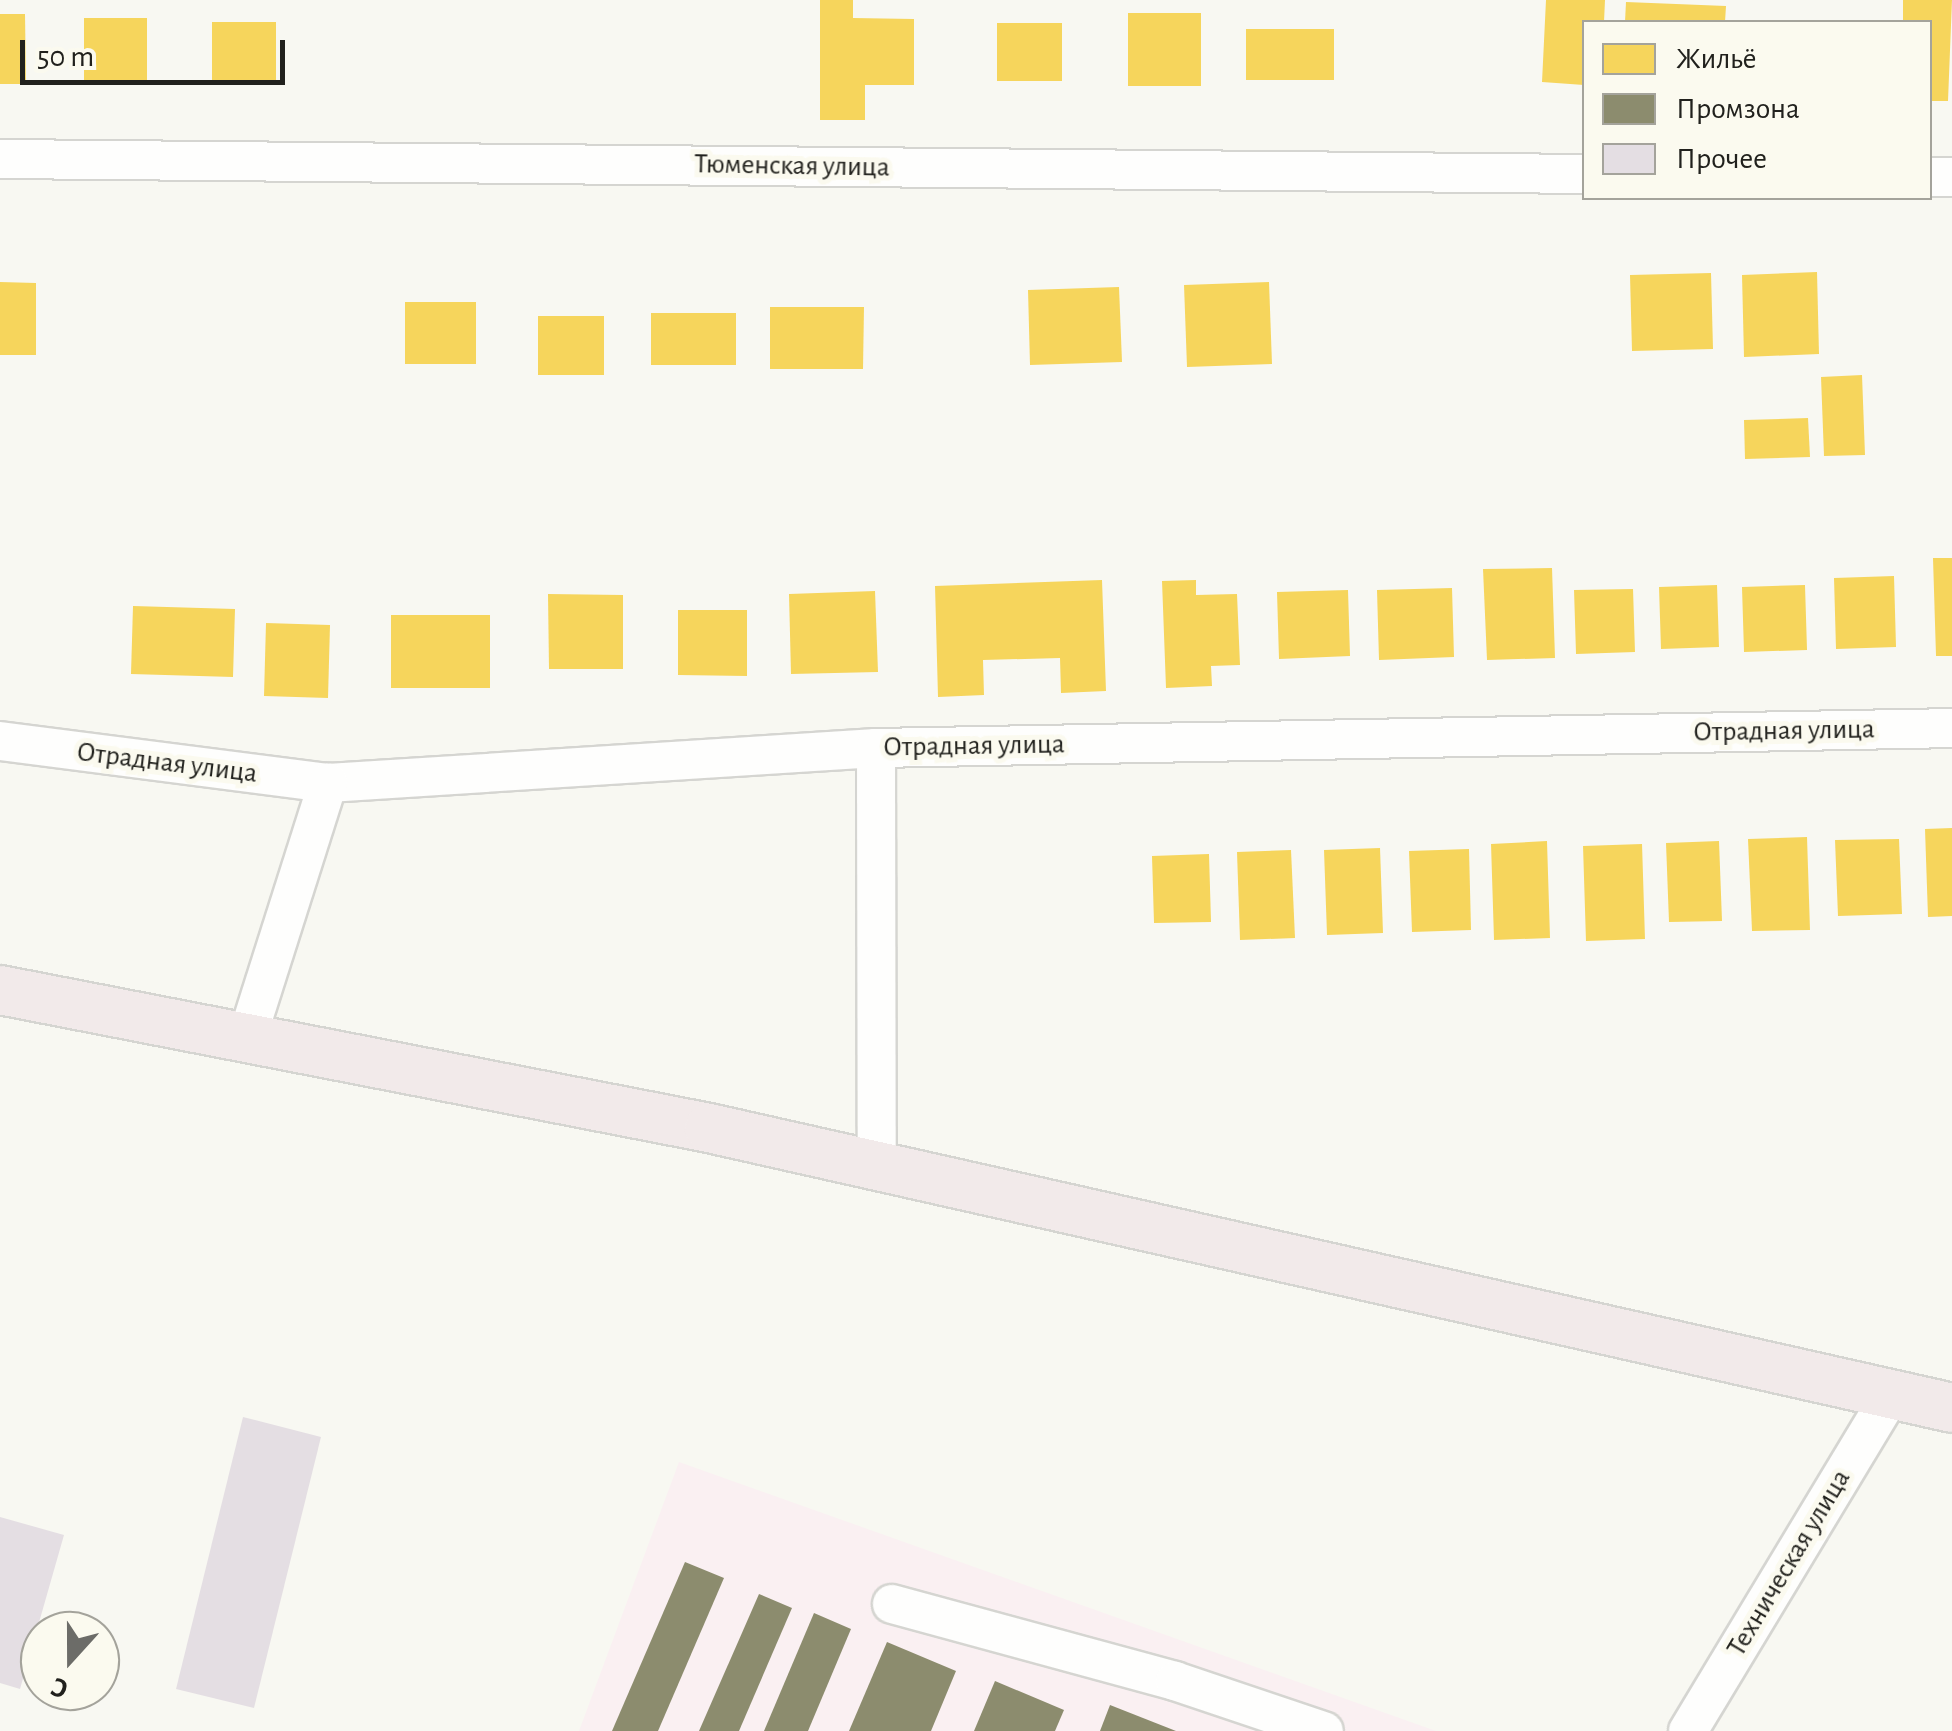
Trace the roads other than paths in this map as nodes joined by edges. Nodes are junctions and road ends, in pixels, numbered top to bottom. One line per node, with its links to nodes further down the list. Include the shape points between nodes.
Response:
1 (0, 159): 2 (street, Тюменская улица)
2 (1582, 174)
3 (1952, 728): 5 (street, Отрадная улица)
4 (0, 741): 6 (street, Отрадная улица)
5 (876, 748): 6 (street, Отрадная улица); 9 (street)
6 (328, 783): 8 (street)
7 (0, 990): 8 (main road)
8 (247, 1038): 9 (main road)
9 (878, 1166): 10 (main road)
10 (1890, 1396): 11 (main road); 14 (street, Техническая улица)
11 (1952, 1408)
12 (892, 1604): 13 (street, via 1175,1681)
13 (1324, 1731)
14 (1688, 1731)

